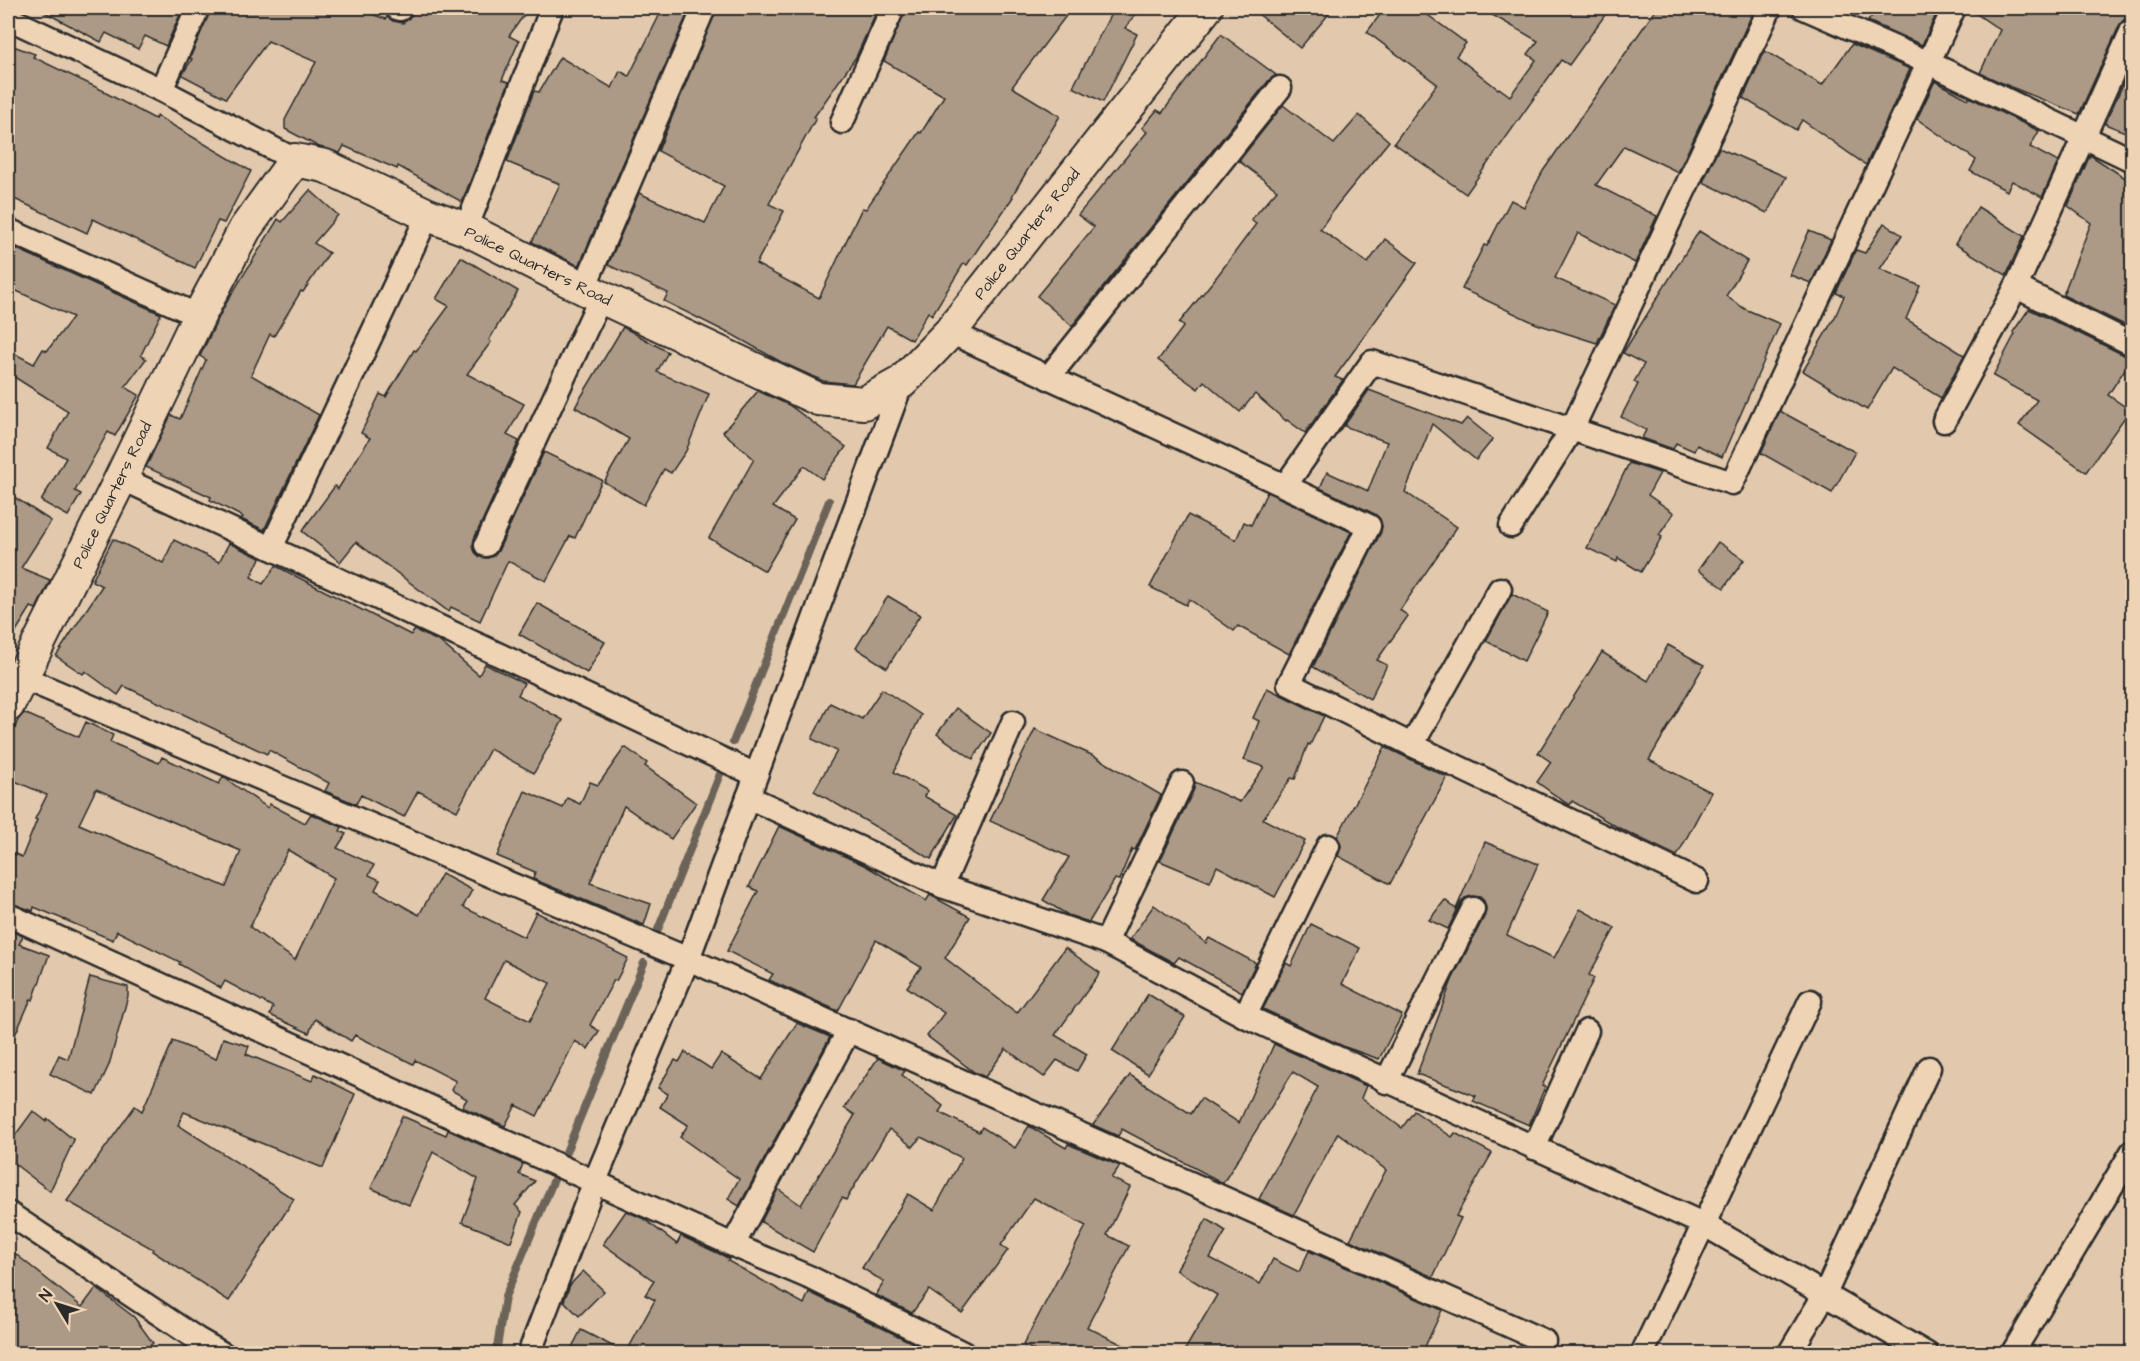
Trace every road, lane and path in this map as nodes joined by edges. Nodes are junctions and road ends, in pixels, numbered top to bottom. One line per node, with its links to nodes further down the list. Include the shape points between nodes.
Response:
1 (198, 8): 13 (street)
2 (552, 8): 20 (street)
3 (704, 8): 22 (street)
4 (893, 8): 14 (street)
5 (1206, 8): 24 (street, Police Quarters Road)
6 (1770, 8): 29 (street)
7 (1804, 8): 11 (street)
8 (1954, 8): 11 (street)
9 (8, 18): 13 (street)
10 (2133, 30): 15 (street)
11 (1927, 62): 15 (street); 29 (street, via 1732,483)
12 (1280, 88): 26 (street)
13 (161, 90): 16 (street)
14 (842, 122)
15 (2085, 136): 17 (street); 21 (street)
16 (295, 160): 18 (street, Police Quarters Road, via 325,166); 23 (street, Police Quarters Road, via 244,229)
17 (2133, 160)
18 (428, 215): 20 (street, Police Quarters Road); 34 (street)
19 (8, 230): 23 (street)
20 (466, 230): 22 (street, Police Quarters Road)
21 (2016, 287): 25 (street); 28 (street)
22 (592, 293): 27 (street, Police Quarters Road, via 818,399 864,404); 33 (street)
23 (199, 316): 30 (street, Police Quarters Road)
24 (950, 332): 26 (street); 27 (street, Police Quarters Road)
25 (2133, 344)
26 (1048, 378): 31 (street)
27 (902, 382): 40 (street)
28 (1944, 421)
29 (1572, 429): 31 (street, via 1372,362); 32 (street)
30 (121, 478): 34 (street); 36 (street, Police Quarters Road)
31 (1285, 486): 38 (street, via 1369,526 1289,684)
32 (1511, 526)
33 (486, 545)
34 (271, 548): 40 (street)
35 (1500, 589): 38 (street)
36 (14, 691): 47 (street)
37 (1013, 723): 43 (street)
38 (1412, 745): 42 (street)
39 (1182, 783): 46 (street)
40 (752, 786): 43 (street); 47 (street)
41 (1328, 846): 49 (street)
42 (1697, 880)
43 (942, 886): 46 (street)
44 (1473, 909): 53 (street)
45 (8, 915): 56 (street)
46 (1106, 942): 49 (street)
47 (688, 959): 50 (street); 56 (street)
48 (1810, 1001): 58 (street)
49 (1245, 1016): 53 (street)
50 (849, 1030): 59 (street); 61 (street)
51 (1587, 1030): 54 (street)
52 (1929, 1068): 60 (street)
53 (1386, 1082): 54 (street)
54 (1534, 1148): 58 (street)
55 (2133, 1152): 68 (street)
56 (595, 1181): 59 (street); 63 (street)
57 (8, 1213): 62 (street, via 196,1339)
58 (1703, 1224): 60 (street); 65 (street)
59 (733, 1245): 64 (street, via 811,1278)
60 (1825, 1293): 66 (street); 67 (street)
61 (1544, 1341)
62 (223, 1353)
63 (529, 1353)
64 (965, 1353)
65 (1642, 1353)
66 (1789, 1353)
67 (1927, 1353)
68 (2012, 1353)

